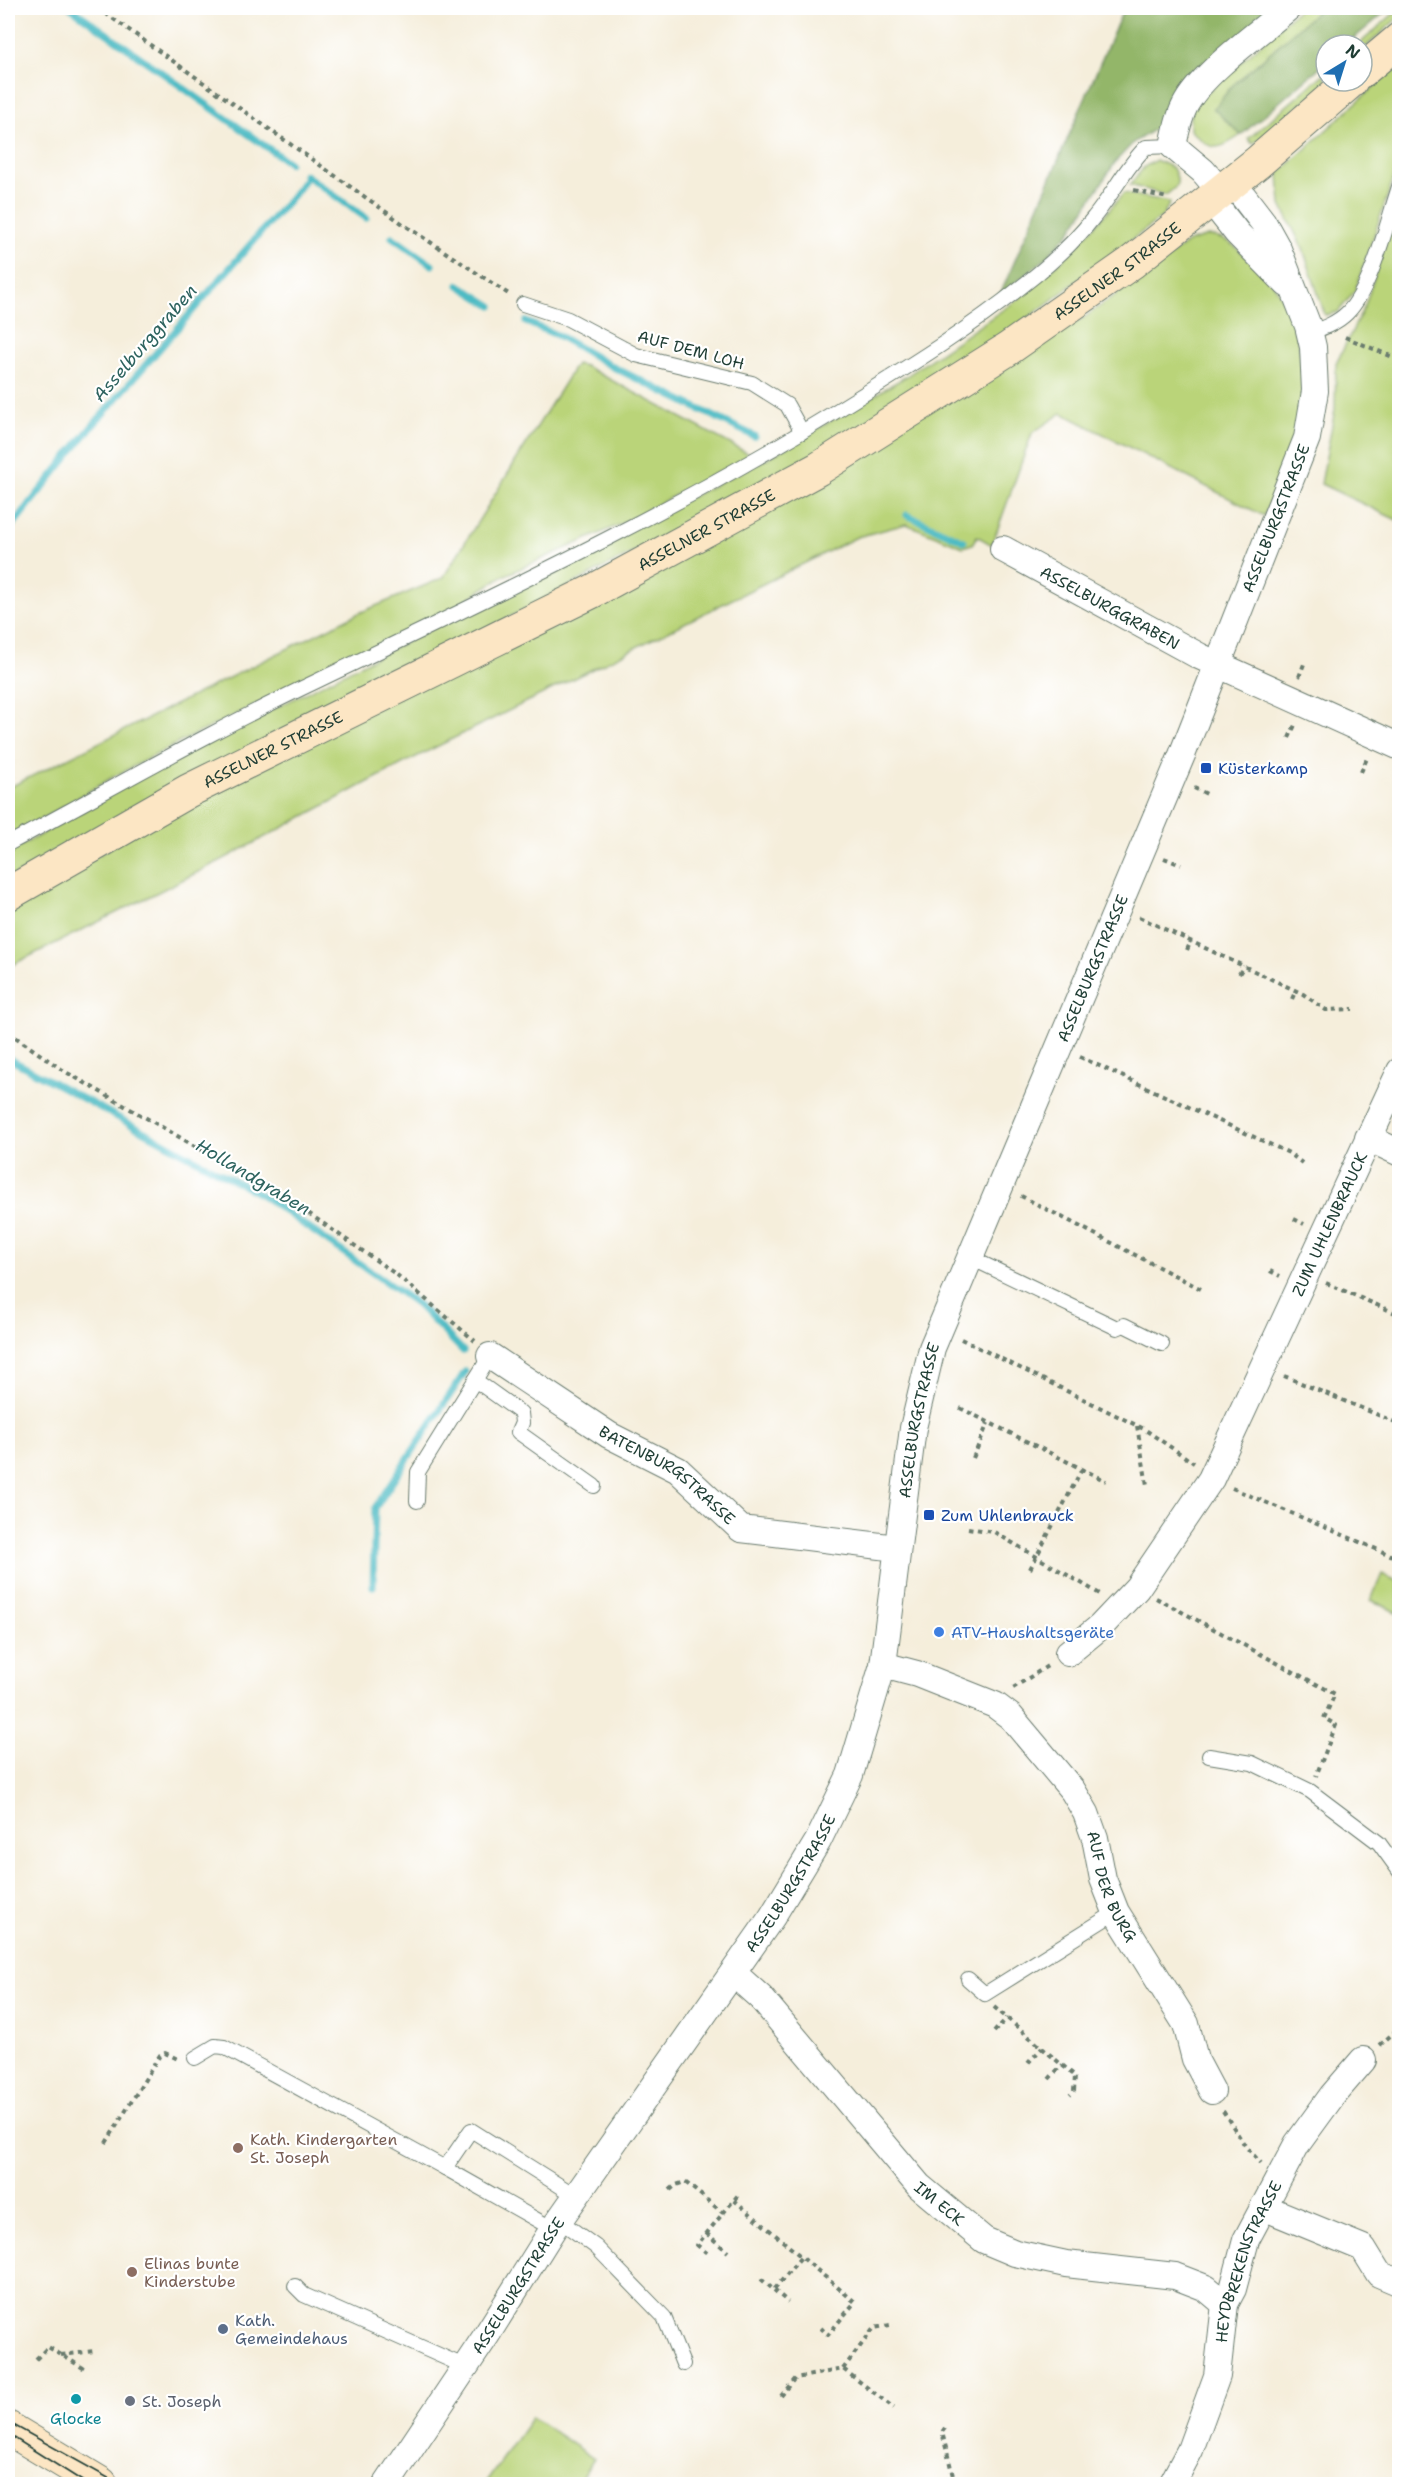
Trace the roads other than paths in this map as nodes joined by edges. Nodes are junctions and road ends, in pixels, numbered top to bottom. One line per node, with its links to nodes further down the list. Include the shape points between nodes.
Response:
1 (1288, 8): 5 (street, via 1203,81 1186,103)
2 (1400, 39): 3 (main road)
3 (1374, 62)
4 (1337, 93): 7 (main road, ASSELNER STRASSE)
5 (1173, 146): 7 (street, ASSELBURGSTRASSE); 10 (lane, via 1146,147 1130,163 1095,217 1022,287 917,360)
6 (1400, 184): 9 (lane, via 1372,267 1348,313)
7 (1222, 192): 9 (street, ASSELBURGSTRASSE, via 1237,233 1292,288); 15 (main road, ASSELNER STRASSE, via 1131,263 1026,336 818,469 591,592 188,790)
8 (523, 304): 10 (lane, AUF DEM LOH, via 568,320 636,355 752,383 787,405)
9 (1310, 333): 12 (street, ASSELBURGSTRASSE, via 1315,391 1307,438)
10 (802, 432): 14 (lane, via 541,572 191,744)
11 (1003, 549): 12 (street, ASSELBURGGRABEN)
12 (1218, 664): 13 (street); 19 (street, ASSELBURGSTRASSE)
13 (1400, 747)
14 (8, 844)
15 (8, 894)
16 (1400, 1071): 17 (street, ZUM UHLENBRAUCK)
17 (1368, 1138): 18 (street); 26 (street, ZUM UHLENBRAUCK, via 1211,1479 1137,1588)
18 (1400, 1153)
19 (971, 1258): 20 (lane, via 1117,1328 1124,1325); 25 (street, ASSELBURGSTRASSE, via 932,1348 913,1428)
20 (1162, 1344)
21 (490, 1356): 22 (lane); 25 (street, BATENBURGSTRASSE, via 609,1435 678,1470 741,1529)
22 (475, 1380): 23 (lane, via 521,1413 518,1432); 24 (lane, via 418,1472)
23 (594, 1486)
24 (417, 1501)
25 (897, 1548): 27 (street, ASSELBURGSTRASSE)
26 (1068, 1653)
27 (883, 1665): 30 (street, AUF DER BURG, via 995,1705 1011,1717 1082,1805); 31 (street, ASSELBURGSTRASSE, via 850,1775 793,1885)
28 (1209, 1756): 29 (lane, via 1252,1763 1310,1791 1380,1843)
29 (1400, 1872)
30 (1116, 1912): 32 (lane, via 985,1994); 35 (street, AUF DER BURG, via 1185,2024 1195,2059)
31 (734, 1973): 37 (street, ASSELBURGSTRASSE); 42 (street, IM ECK, via 761,1998 919,2186 984,2240 1015,2253 1066,2264 1175,2276 1206,2288)
32 (968, 1979)
33 (195, 2058): 36 (lane, via 215,2046 224,2047)
34 (1363, 2060): 38 (street, HEYDBREKENSTRASSE, via 1318,2114)
35 (1212, 2091)
36 (445, 2168): 37 (lane, via 471,2130); 39 (lane)
37 (576, 2196): 39 (street, ASSELBURGSTRASSE)
38 (1263, 2207): 40 (street, via 1363,2248 1379,2274); 42 (street, HEYDBREKENSTRASSE, via 1246,2240)
39 (556, 2225): 43 (lane, via 596,2247 664,2317); 44 (street, ASSELBURGSTRASSE)
40 (1400, 2283)
41 (295, 2286): 44 (lane, via 304,2295)
42 (1225, 2304): 48 (street, HEYDBREKENSTRASSE, via 1217,2376 1190,2450)
43 (683, 2364)
44 (466, 2367): 47 (street, ASSELBURGSTRASSE)
45 (8, 2428): 46 (main road)
46 (101, 2484)
47 (387, 2484)
48 (1172, 2484)

